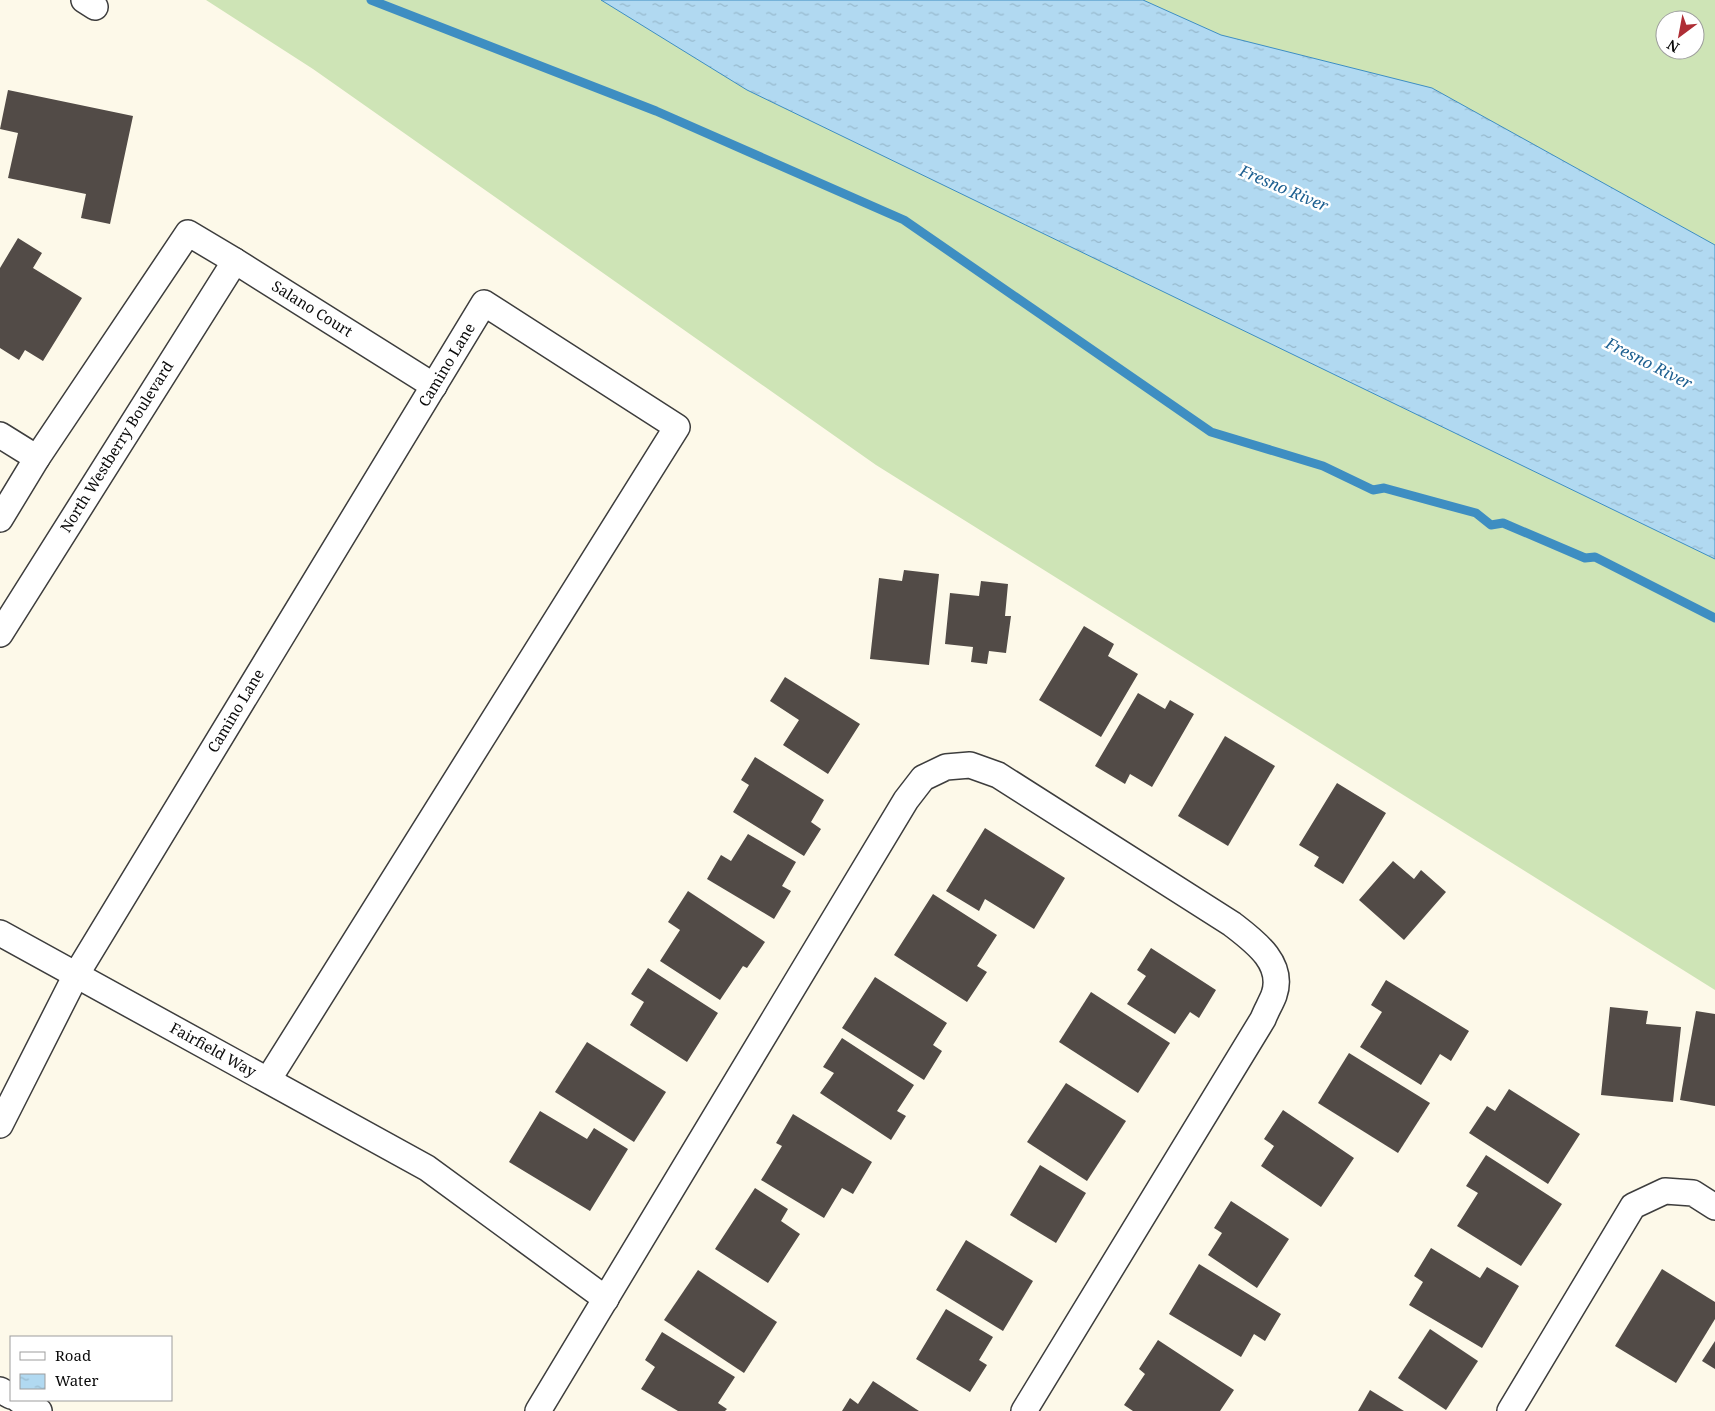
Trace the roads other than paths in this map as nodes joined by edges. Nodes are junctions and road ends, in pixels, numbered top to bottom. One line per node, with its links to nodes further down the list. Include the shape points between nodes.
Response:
1 (235, 261): 2 (street, Salano Court); 4 (street, Salano Court, via 188,234); 6 (street, North Westberry Boulevard)
2 (434, 386): 8 (street, Camino Lane); 9 (street, Camino Lane, via 484,303 677,428)
3 (0, 434): 4 (street)
4 (37, 458): 5 (street)
5 (0, 519)
6 (0, 634)
7 (0, 933): 8 (street, Fairfield Way)
8 (76, 975): 9 (street, Fairfield Way); 10 (street, Camino Lane)
9 (268, 1080): 12 (street, Fairfield Way, via 427,1168)
10 (0, 1125)
11 (1715, 1207): 17 (street, via 1693,1194 1665,1191 1632,1206)
12 (606, 1299): 15 (street); 16 (street, via 906,800 923,778 946,767 970,765 998,775 1232,924 1257,943 1276,969 1275,993 1263,1019)
13 (21, 1401): 14 (street)
14 (39, 1411)
15 (538, 1411)
16 (1024, 1411)
17 (1510, 1411)

